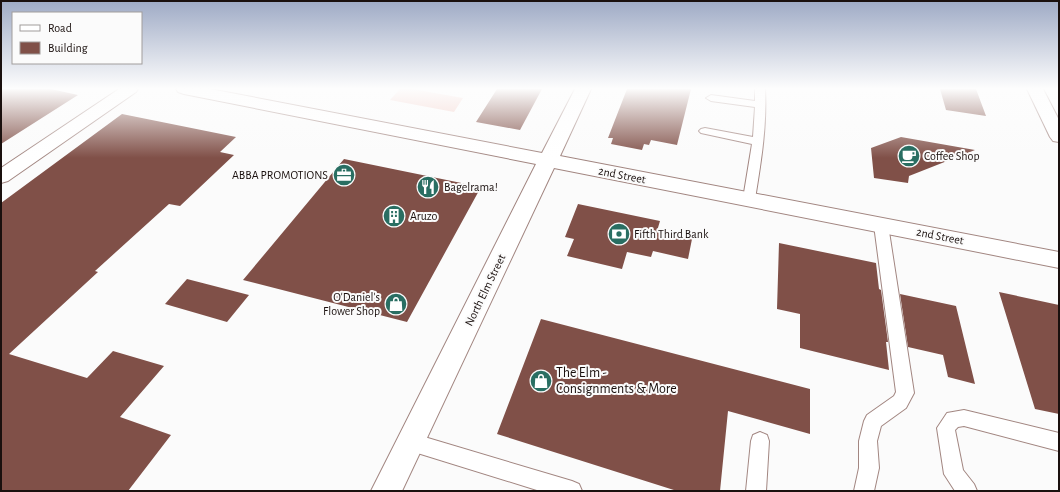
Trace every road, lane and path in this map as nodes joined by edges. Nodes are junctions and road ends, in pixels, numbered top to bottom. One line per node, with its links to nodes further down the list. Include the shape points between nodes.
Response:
1 (96, 112): 10 (street)
2 (302, 112): 9 (street, 2nd Street)
3 (572, 112): 9 (street, North Elm Street)
4 (760, 112): 8 (lane)
5 (1046, 112): 7 (street)
6 (705, 131): 8 (lane)
7 (1059, 137)
8 (758, 142): 11 (lane)
9 (550, 160): 11 (street, 2nd Street); 15 (street, North Elm Street)
10 (1, 177)
11 (749, 199): 12 (street, 2nd Street)
12 (881, 225): 13 (street, 2nd Street); 20 (lane, via 905,393 900,402 873,421 868,441 869,468)
13 (1059, 260)
14 (760, 441): 19 (lane)
15 (411, 442): 17 (street, North Elm Street); 18 (lane)
16 (1059, 442): 21 (lane, via 964,418 954,419 946,428 954,474)
17 (386, 491)
18 (572, 491)
19 (756, 491)
20 (864, 491)
21 (967, 491)

